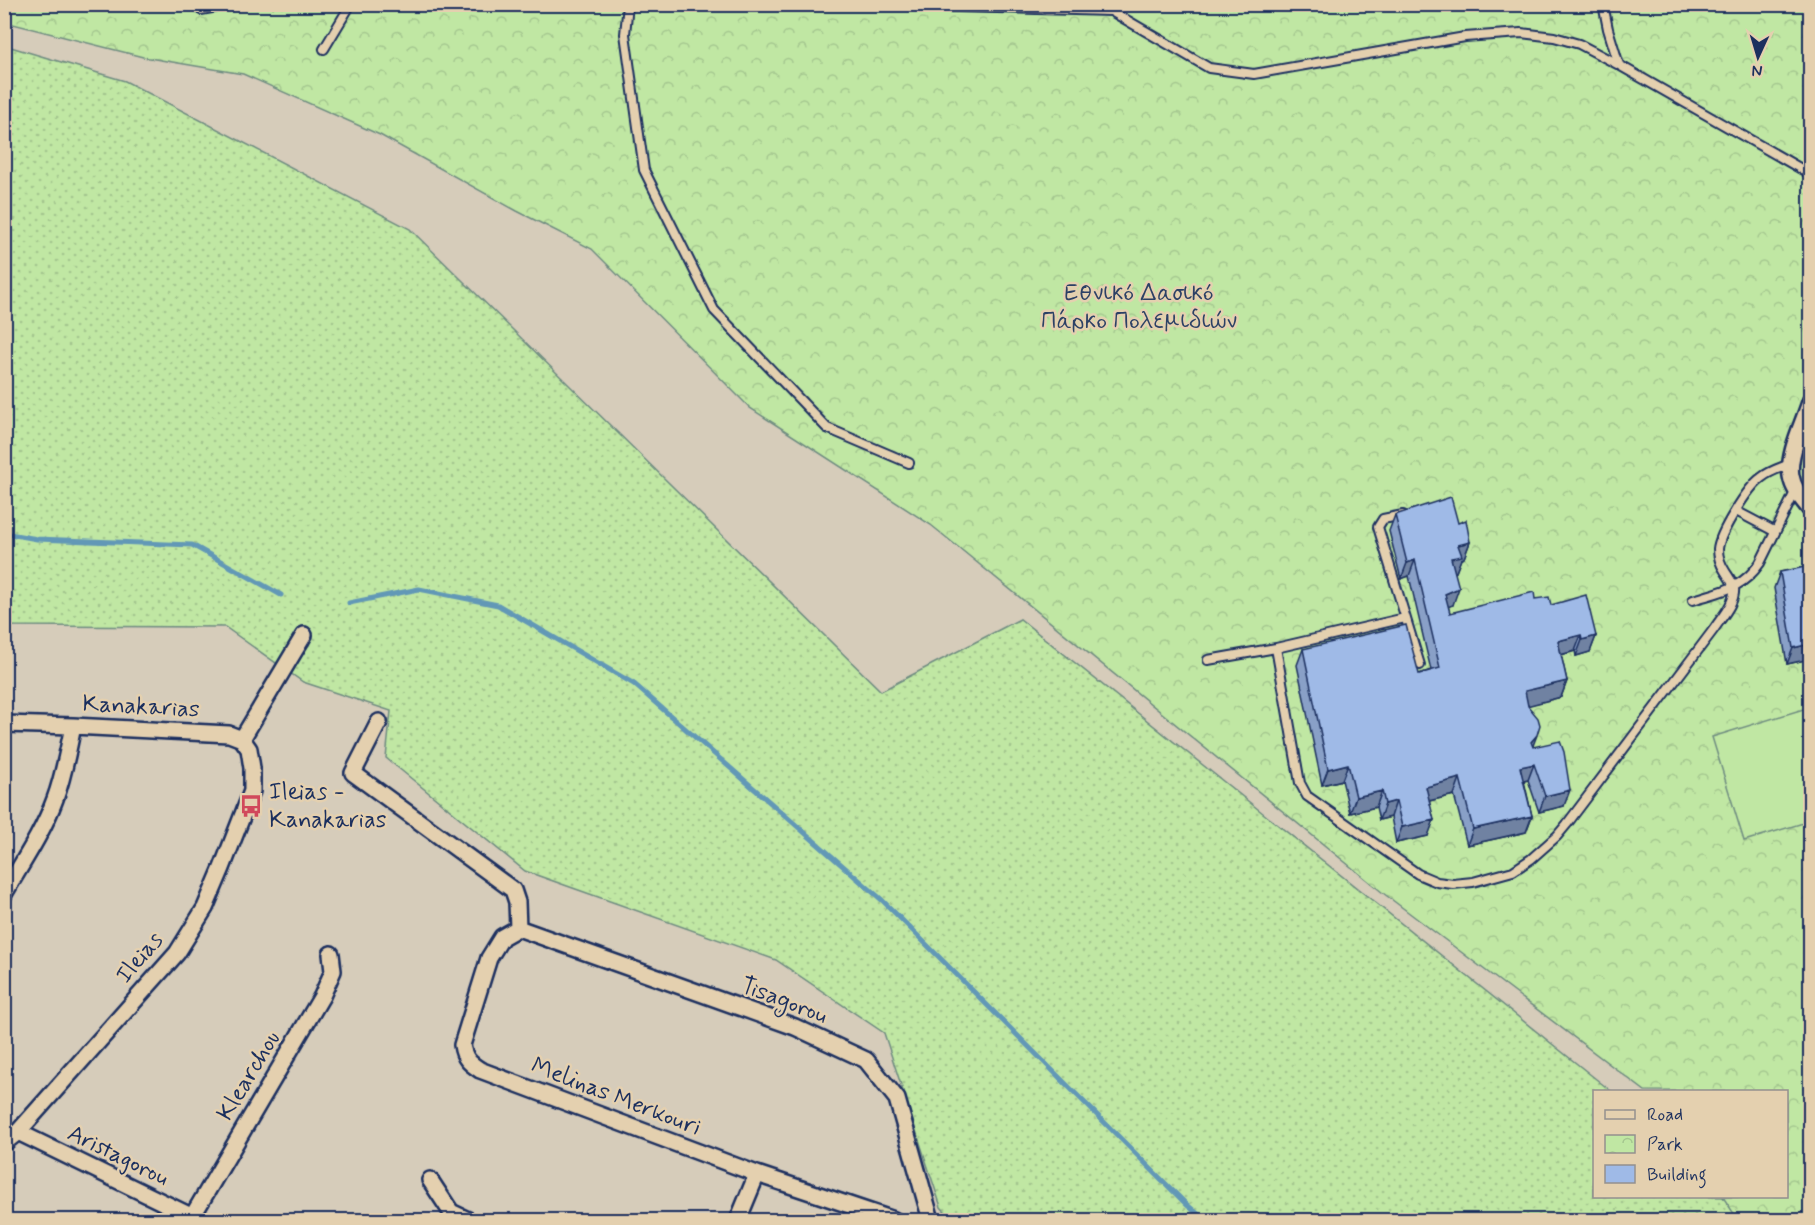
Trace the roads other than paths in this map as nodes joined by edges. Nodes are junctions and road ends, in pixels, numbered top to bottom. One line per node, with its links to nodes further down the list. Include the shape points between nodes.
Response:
1 (195, 4): 2 (lane, via 201,10)
2 (234, 4)
3 (351, 4): 7 (lane)
4 (628, 4): 11 (lane, via 625,34 644,170 714,310 827,428)
5 (918, 4): 8 (lane, via 1111,11 1209,68 1254,74 1465,37 1521,33 1579,44)
6 (1604, 4): 8 (lane)
7 (324, 50)
8 (1619, 65): 9 (lane)
9 (1810, 174)
10 (1810, 402): 12 (street)
11 (909, 463)
12 (1790, 464): 13 (street); 15 (lane, via 1762,477)
13 (1796, 490): 14 (street); 17 (lane)
14 (1810, 509)
15 (1736, 511): 17 (lane); 18 (lane, via 1718,550 1720,562)
16 (1415, 512): 20 (lane, via 1383,519 1378,527)
17 (1774, 531): 18 (lane, via 1754,572)
18 (1734, 586): 19 (lane); 22 (lane, via 1730,604 1714,630 1557,836 1513,871 1473,882 1437,882 1418,874 1307,796 1300,783)
19 (1693, 600)
20 (1405, 618): 22 (lane); 24 (lane)
21 (304, 635): 28 (street)
22 (1276, 648): 23 (lane)
23 (1208, 660)
24 (1420, 665)
25 (379, 722): 30 (street, via 353,773 513,890)
26 (4, 724): 27 (street, Kanakarias)
27 (73, 726): 28 (street, Kanakarias, via 228,734); 29 (street, via 55,799)
28 (242, 739): 32 (street, Ileias, via 249,749 252,791 205,908 177,953)
29 (4, 894)
30 (518, 928): 34 (street, Melinas Merkouri, via 502,937 489,958 462,1045 469,1064); 40 (street, Tisagorou, via 795,1027 866,1060 897,1099)
31 (331, 954): 36 (street, Klearchou, via 333,971 322,996)
32 (18, 1132): 33 (street, Ileias); 36 (street, Aristagorou)
33 (4, 1143)
34 (757, 1174): 38 (street); 39 (street, Melinas Merkouri)
35 (430, 1180): 37 (street, via 451,1212)
36 (196, 1219)
37 (468, 1221)
38 (738, 1221)
39 (894, 1221)
40 (931, 1221)

